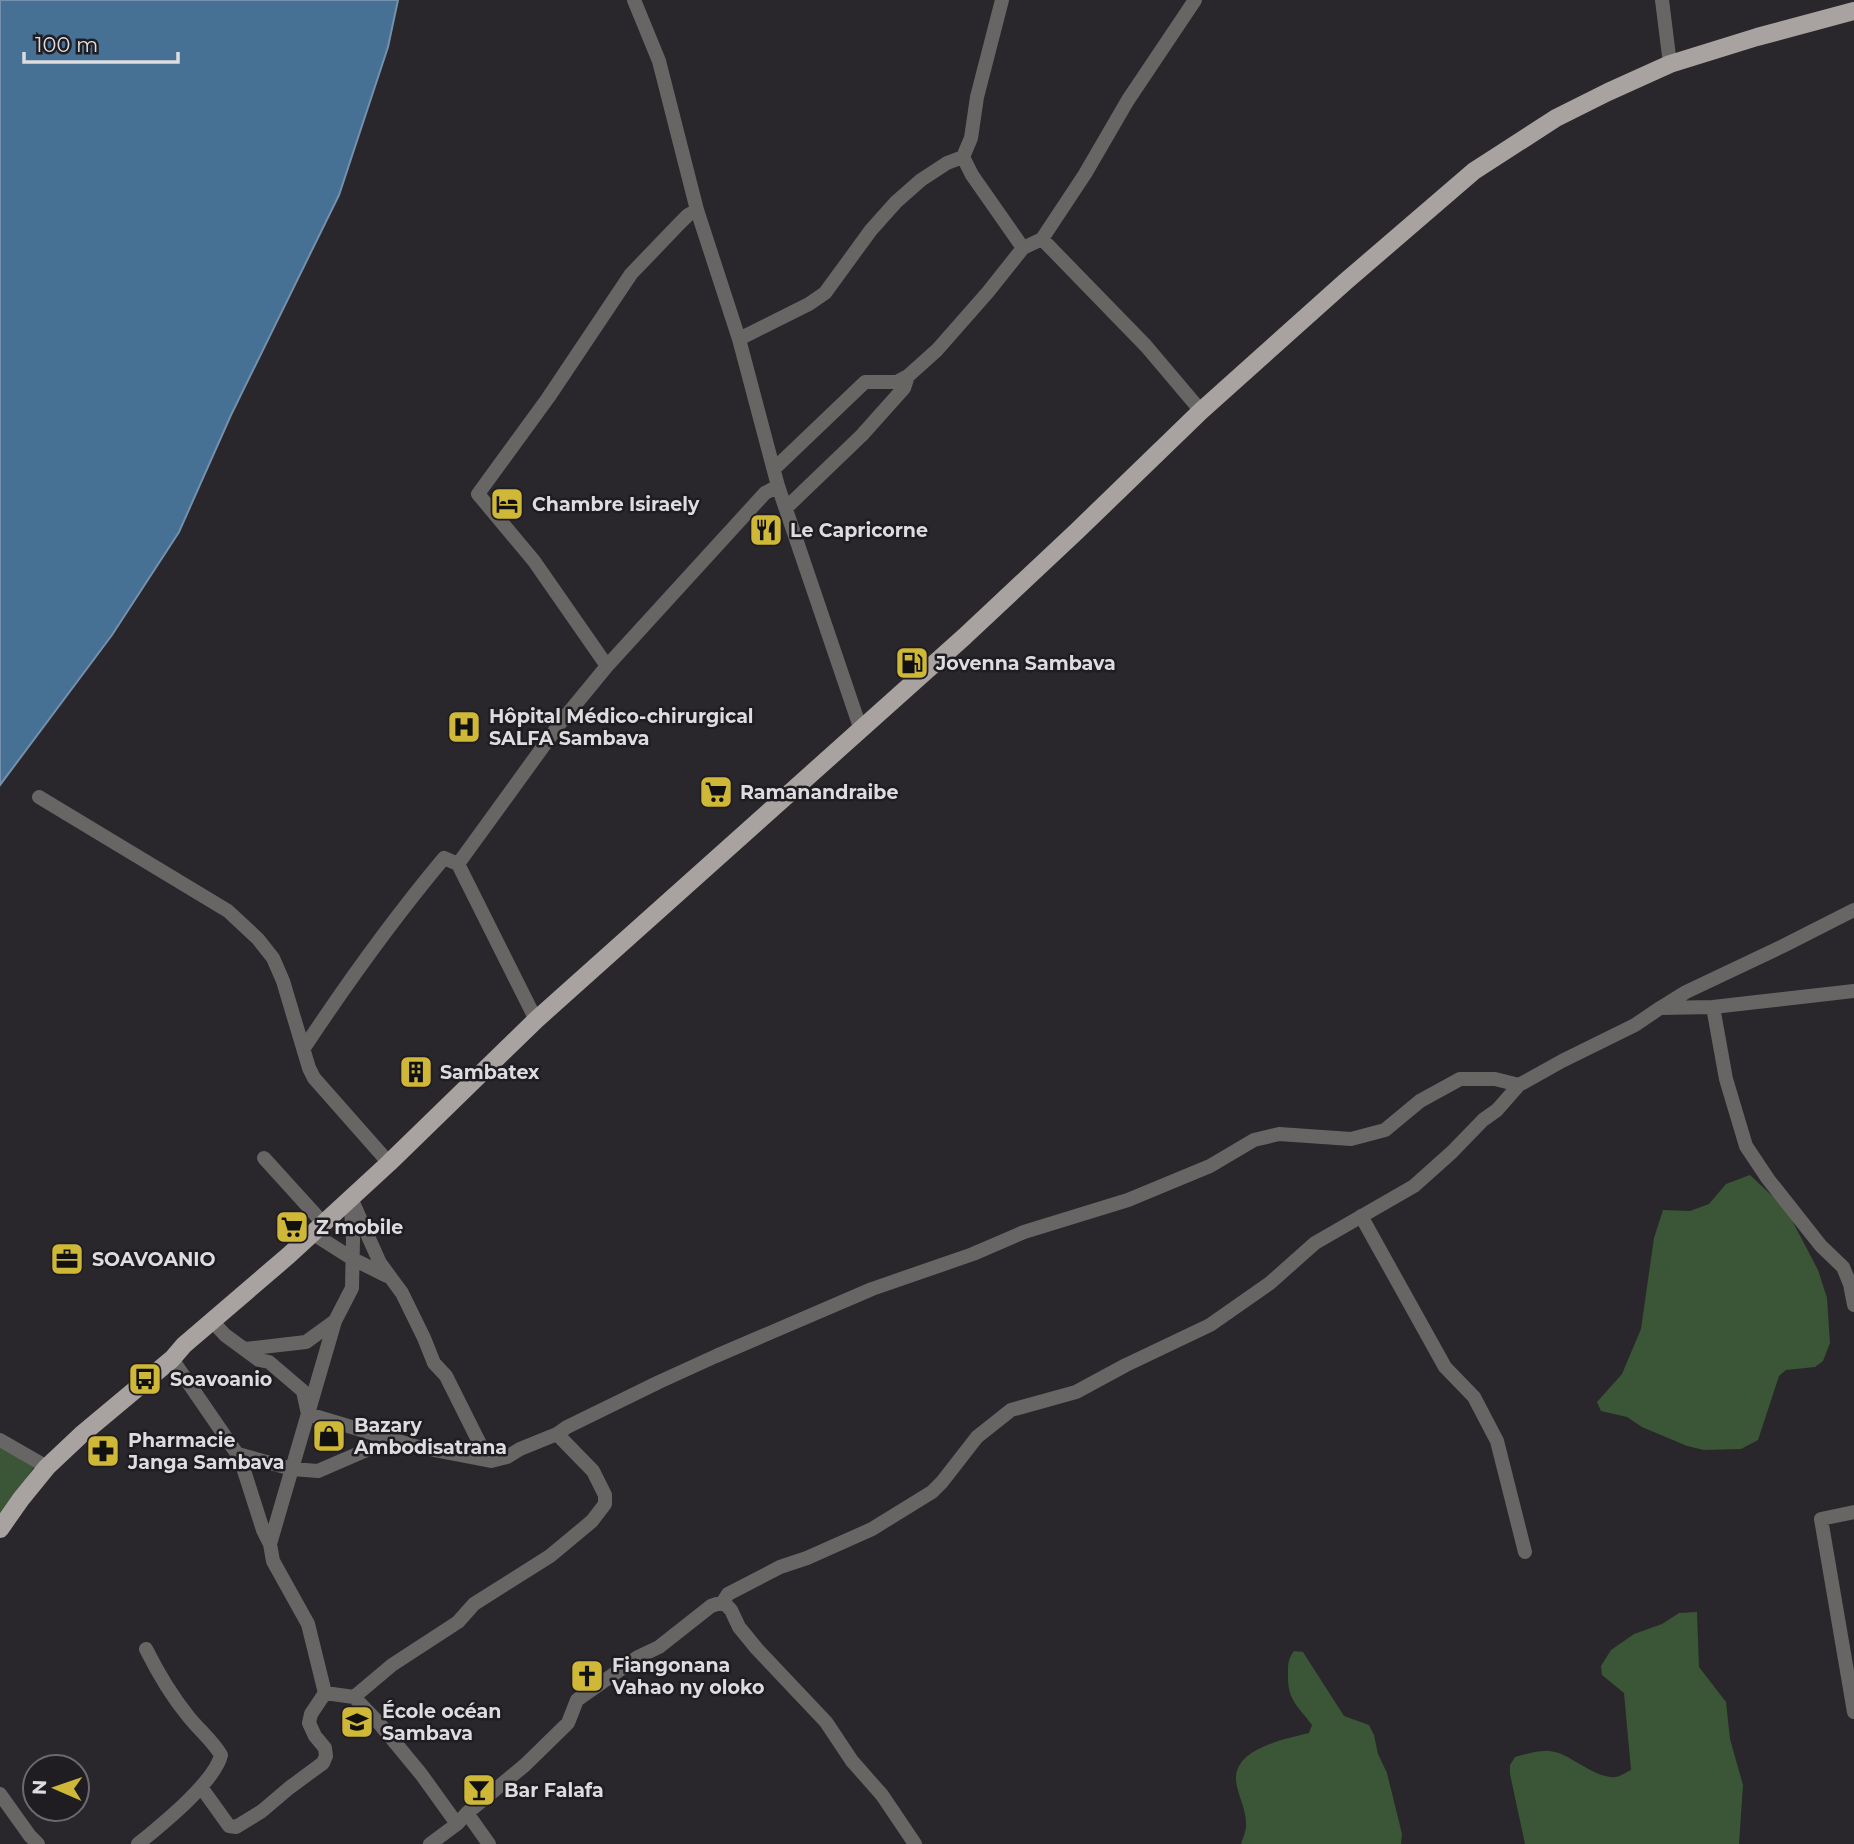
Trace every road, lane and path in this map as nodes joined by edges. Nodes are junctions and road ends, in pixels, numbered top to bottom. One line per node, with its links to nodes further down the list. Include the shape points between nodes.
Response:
1 (634, 0): 8 (street, via 659,61)
2 (1002, 0): 7 (street)
3 (1195, 0): 9 (street)
4 (1662, 0): 6 (street)
5 (1854, 11): 6 (main road)
6 (1670, 64): 13 (main road, via 1556,118 1474,171)
7 (963, 157): 10 (street); 11 (street, via 921,180 897,202 825,293)
8 (697, 210): 11 (street); 17 (street, via 631,274 478,494 534,561)
9 (1042, 239): 10 (street); 13 (street, via 1146,346)
10 (1023, 248): 12 (street, via 937,350)
11 (739, 339): 14 (street)
12 (908, 376): 14 (street, via 897,382 865,382); 16 (street, via 904,388 862,435)
13 (1200, 411): 18 (main road)
14 (775, 468): 15 (street)
15 (778, 486): 16 (street); 17 (street, via 765,493)
16 (787, 507): 18 (street)
17 (607, 666): 20 (street)
18 (861, 730): 25 (main road)
19 (39, 797): 26 (street, via 228,911 258,939 283,981)
20 (458, 864): 25 (street); 26 (street, via 444,858 412,896)
21 (1854, 910): 24 (street)
22 (1854, 991): 23 (street)
23 (1713, 1007): 24 (street); 35 (street, via 1726,1079 1746,1146 1814,1237 1843,1267)
24 (1660, 1008): 27 (street)
25 (536, 1020): 29 (main road)
26 (304, 1048): 29 (street, via 314,1078)
27 (1519, 1085): 31 (street, via 1414,1186); 41 (street, via 1495,1079 1460,1079 1420,1101 1385,1130 1351,1139 1279,1134 1254,1140 1210,1166 1128,1200 1024,1232 872,1289 659,1382)
28 (264, 1158): 32 (street)
29 (389, 1163): 30 (main road)
30 (351, 1198): 32 (main road); 33 (street); 34 (street)
31 (1361, 1216): 51 (street, via 1445,1367 1474,1397 1497,1441); 52 (street, via 1315,1242 1270,1283 1210,1325 1076,1392 1011,1410 977,1437 932,1492 872,1529 780,1567 728,1594)
32 (318, 1228): 33 (street); 36 (main road)
33 (353, 1259): 34 (street); 37 (street, via 352,1288)
34 (388, 1276): 45 (street, via 402,1293 433,1363 446,1376)
35 (1854, 1305)
36 (212, 1321): 38 (street); 39 (main road)
37 (335, 1321): 38 (street, via 306,1342); 40 (street)
38 (245, 1349): 40 (street, via 270,1362 303,1391)
39 (172, 1359): 44 (street); 46 (main road)
40 (308, 1414): 42 (street); 47 (street)
41 (557, 1434): 45 (street); 56 (street, via 593,1471 605,1494 592,1521)
42 (392, 1439): 45 (street); 47 (street, via 318,1471)
43 (0, 1440): 46 (street)
44 (237, 1454): 47 (street); 50 (street)
45 (491, 1461)
46 (47, 1467): 49 (main road)
47 (292, 1469): 50 (street)
48 (1854, 1512): 54 (street, via 1821,1519)
49 (0, 1529)
50 (270, 1544): 55 (street, via 273,1562 308,1624)
51 (1525, 1552)
52 (723, 1602): 60 (street, via 577,1700 568,1723); 65 (street, via 757,1649 826,1723)
53 (146, 1649): 58 (street, via 162,1682 221,1755)
54 (1850, 1667): 57 (street)
55 (325, 1693): 56 (street); 58 (street, via 309,1723 325,1748 323,1763 262,1811 236,1827 229,1826)
56 (354, 1697): 60 (street)
57 (1854, 1712)
58 (201, 1787): 62 (street)
59 (0, 1794): 61 (street)
60 (462, 1819): 63 (street); 64 (street)
61 (29, 1841)
62 (138, 1844)
63 (430, 1844)
64 (489, 1844)
65 (915, 1844)

